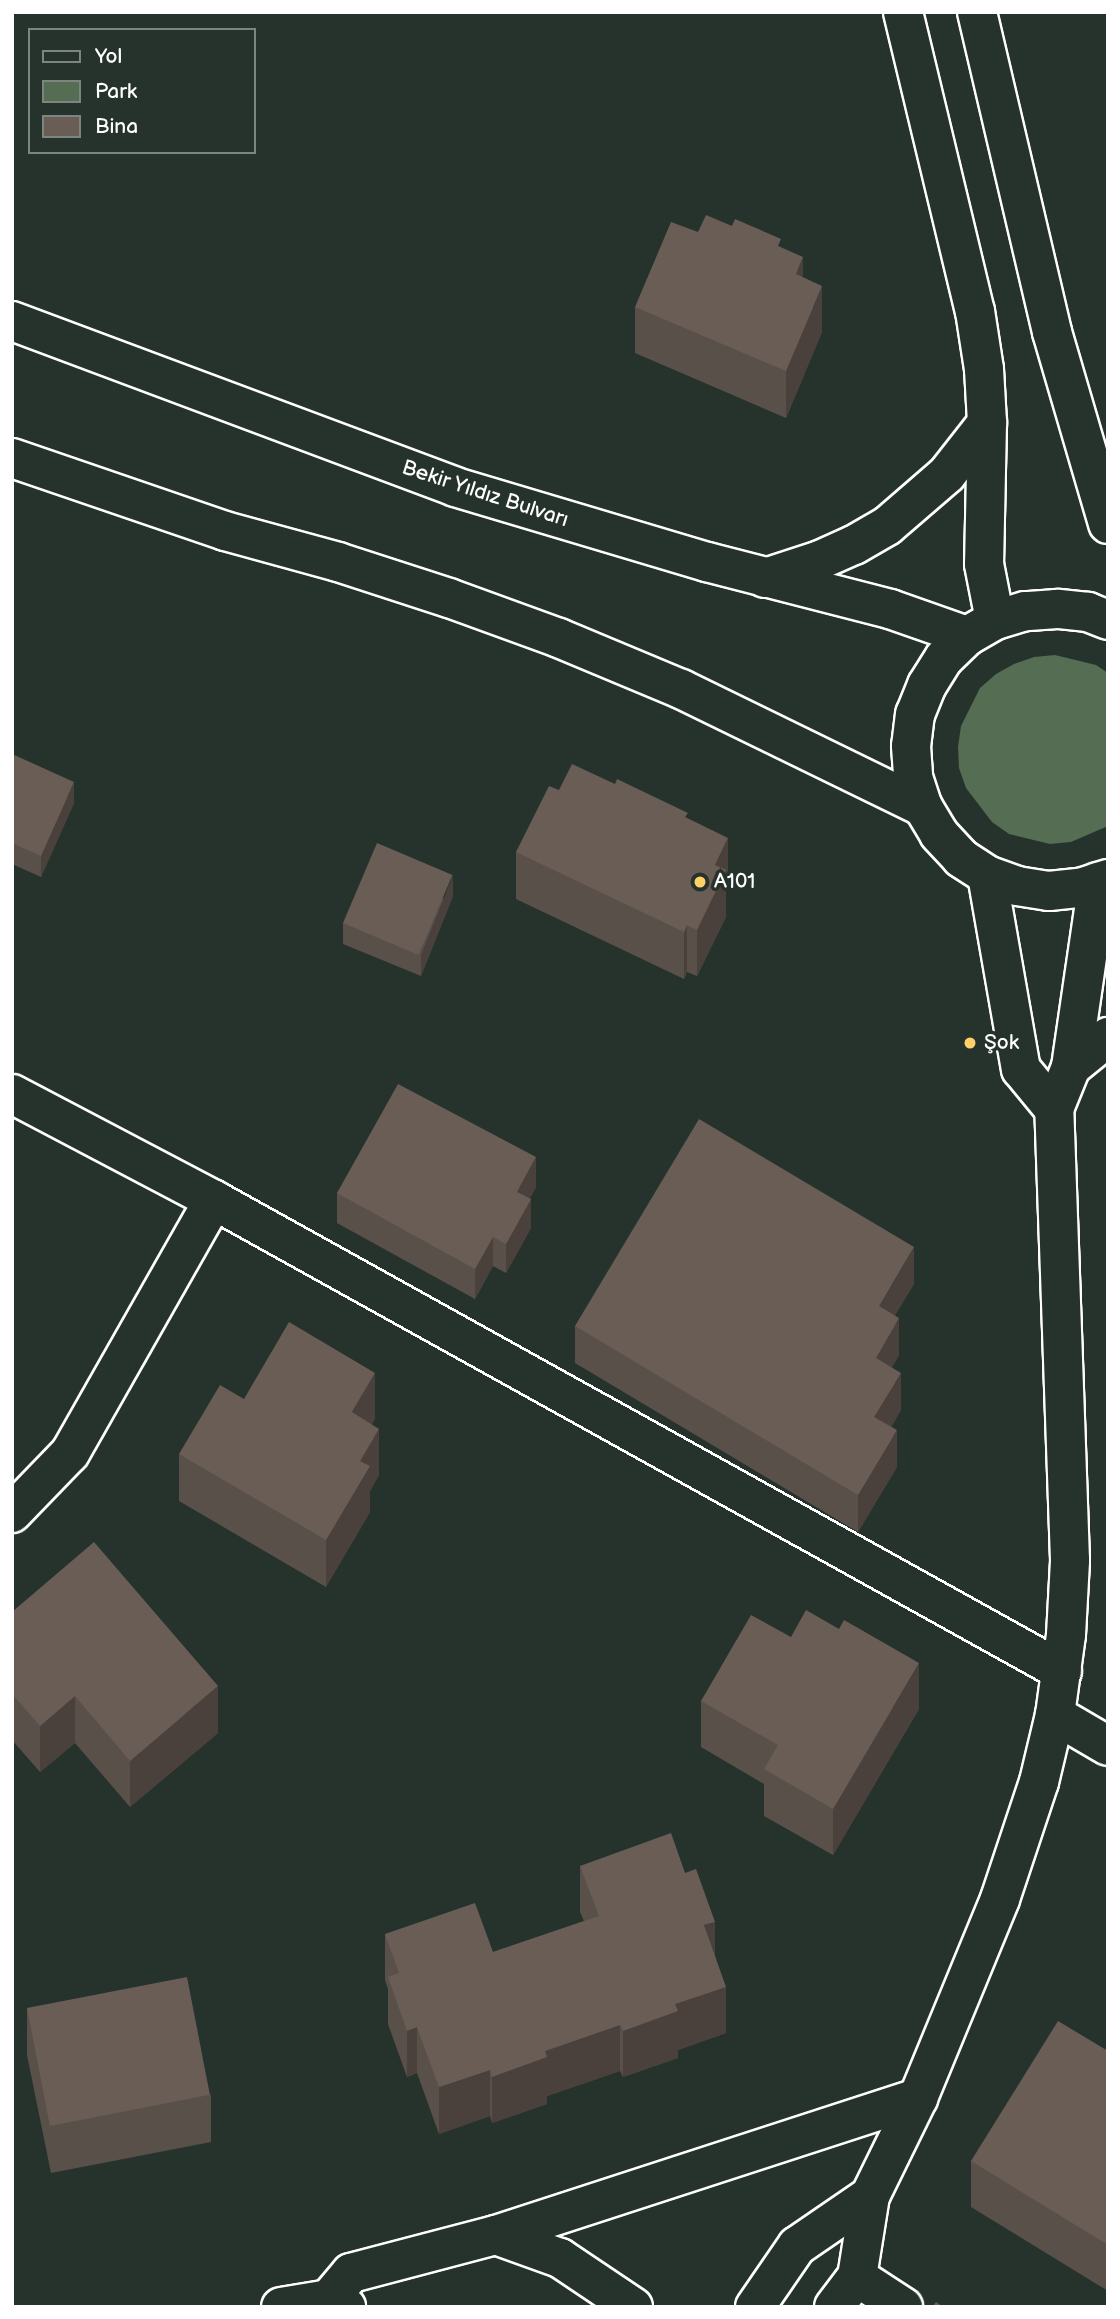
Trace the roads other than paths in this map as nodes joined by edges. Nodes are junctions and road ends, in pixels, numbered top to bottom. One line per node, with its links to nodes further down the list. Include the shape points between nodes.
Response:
1 (903, 12): 4 (street, via 975,311)
2 (978, 12): 6 (street, via 1052,332)
3 (12, 321): 7 (street, Bekir Yıldız Bulvarı, via 455,487)
4 (987, 423): 7 (street, via 947,474 887,526 854,545); 9 (street)
5 (12, 458): 10 (street, via 225,531 449,598 559,638 693,695)
6 (1108, 524)
7 (765, 578): 9 (street, Bekir Yıldız Bulvarı)
8 (1108, 620): 9 (street, via 1057,608 1025,611)
9 (981, 628): 10 (street, via 938,667 915,714 912,766)
10 (923, 807): 11 (street, via 961,858)
11 (987, 875): 12 (street, via 1049,891); 16 (street, via 1021,1069)
12 (1103, 881): 14 (street)
13 (1108, 1037): 14 (street)
14 (1071, 1067): 16 (street)
15 (12, 1094): 17 (street)
16 (1054, 1109): 19 (street, via 1070,1560)
17 (214, 1200): 18 (street, via 70,1453); 19 (street)
18 (12, 1513)
19 (1062, 1671): 20 (street)
20 (1055, 1715): 21 (street); 22 (street, via 1039,1782 1000,1899)
21 (1108, 1746)
22 (918, 2098): 23 (street); 24 (street)
23 (870, 2196): 25 (street); 29 (street, via 797,2245)
24 (496, 2235): 26 (street, via 351,2273); 28 (street, via 560,2258)
25 (846, 2292): 30 (street)
26 (338, 2303): 27 (street)
27 (281, 2307)
28 (634, 2307)
29 (755, 2307)
30 (903, 2307)

